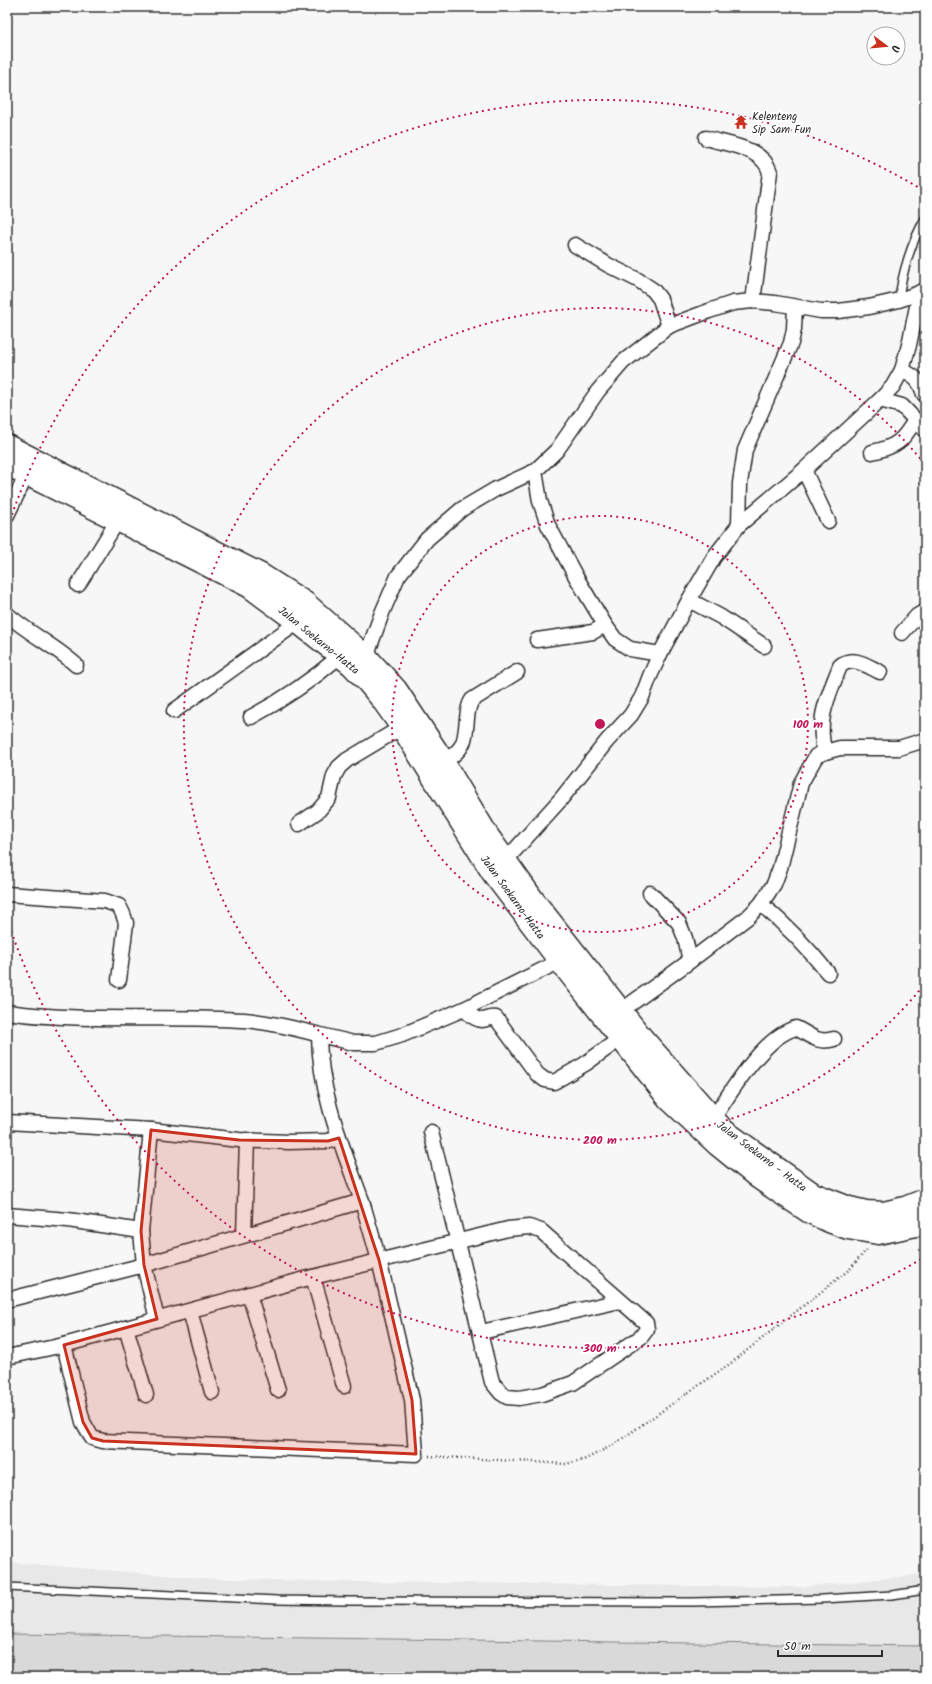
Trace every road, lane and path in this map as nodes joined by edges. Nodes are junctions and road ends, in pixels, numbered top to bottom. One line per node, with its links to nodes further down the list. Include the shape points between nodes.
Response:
1 (706, 138): 6 (street, via 752,152 768,164 770,172)
2 (925, 219): 5 (lane, via 904,272)
3 (575, 245): 8 (street, via 653,290 660,299)
4 (922, 291): 5 (street); 9 (street)
5 (899, 300): 7 (street, via 838,311)
6 (753, 301): 7 (street); 8 (street, via 733,303 709,310)
7 (795, 307): 24 (street, via 791,342 745,450 740,483)
8 (669, 326): 19 (street, via 623,362 598,391 557,450)
9 (902, 370): 10 (street, via 920,382); 11 (street)
10 (925, 394): 12 (street)
11 (880, 400): 12 (street); 18 (street)
12 (902, 406): 13 (street)
13 (915, 420): 14 (street); 16 (street, via 906,435 896,443 886,449)
14 (925, 430)
15 (7, 446): 36 (highway, via 261,575 305,603)
16 (872, 452)
17 (7, 464): 20 (highway, Jalan Soekarno-Hatta)
18 (804, 470): 23 (street); 24 (street)
19 (535, 471): 30 (street, via 540,501 548,525); 36 (street, via 496,489 462,509 427,539 398,576)
20 (26, 474): 21 (street); 22 (highway, Jalan Soekarno-Hatta)
21 (7, 514)
22 (118, 520): 25 (street); 29 (highway, Jalan Soekarno-Hatta, via 249,586)
23 (828, 521)
24 (739, 525): 26 (street, via 714,557)
25 (78, 585)
26 (689, 600): 33 (street, via 721,617); 34 (street)
27 (7, 614): 37 (street)
28 (925, 614): 31 (street, via 917,616)
29 (298, 622): 35 (highway, Jalan Soekarno-Hatta); 40 (street)
30 (605, 625): 32 (street, via 593,632 580,635); 34 (street, via 615,639 630,649)
31 (902, 633)
32 (537, 640)
33 (764, 646)
34 (660, 654): 47 (street, via 642,697 631,715 561,800)
35 (340, 656): 41 (street, via 316,677 276,704); 42 (highway, Jalan Soekarno-Hatta, via 366,680)
36 (366, 657): 45 (highway, via 396,690)
37 (76, 665)
38 (517, 672): 45 (street, via 472,700 468,706 465,739 453,756)
39 (880, 672): 44 (street, via 850,660 840,666 821,720 821,740)
40 (174, 711)
41 (250, 717)
42 (402, 727): 46 (street, via 346,760 334,776 330,798 318,811); 51 (highway, Jalan Soekarno-Hatta, via 493,873)
43 (925, 740): 44 (street, via 898,748 840,748)
44 (825, 752): 50 (street, via 816,756 801,783 780,868 774,884)
45 (443, 762): 47 (highway)
46 (299, 824)
47 (505, 861): 51 (highway, via 533,900)
48 (650, 893): 52 (street, via 679,923)
49 (7, 894): 54 (street, via 104,901 119,906 126,923)
50 (761, 904): 52 (street); 53 (street, via 780,920)
51 (567, 957): 55 (street); 57 (highway, Jalan Soekarno-Hatta)
52 (690, 961): 57 (street)
53 (828, 973)
54 (119, 980)
55 (464, 1009): 58 (street, via 482,1020 496,1018 538,1074 545,1080 554,1082 585,1064); 59 (street, via 376,1043 354,1043)
56 (7, 1012): 59 (street, via 95,1018 245,1020)
57 (614, 1016): 58 (highway, Jalan Soekarno - Hatta)
58 (628, 1033): 61 (highway, Jalan Soekarno - Hatta); 72 (highway, Jalan Soekarno - Hatta, via 669,1099 717,1144 759,1178 829,1221 848,1228)
59 (319, 1035): 65 (street, via 323,1080)
60 (834, 1039): 61 (street, via 825,1042 796,1028 778,1036 748,1069)
61 (713, 1119): 68 (highway, Jalan Soekarno - Hatta, via 724,1131 762,1159 813,1194 831,1202 866,1212 884,1213)
62 (7, 1122): 63 (street)
63 (151, 1130): 66 (street); 71 (street)
64 (431, 1132): 74 (street)
65 (339, 1138): 66 (street, via 328,1141 290,1142); 67 (street)
66 (247, 1140): 73 (street)
67 (362, 1200): 73 (street); 75 (street)
68 (925, 1200)
69 (7, 1215): 71 (street, via 68,1220)
70 (925, 1221): 72 (highway, Jalan Soekarno - Hatta)
71 (141, 1231): 76 (street)
72 (878, 1233): 91 (path, via 850,1269 731,1364 612,1445 586,1459 566,1464 457,1459)
73 (244, 1235): 76 (street)
74 (458, 1242): 75 (street); 80 (street, via 508,1229 528,1227 542,1231); 84 (street)
75 (379, 1260): 77 (street); 91 (street, via 412,1400)
76 (144, 1265): 79 (street); 82 (street)
77 (313, 1277): 78 (street); 87 (street)
78 (249, 1294): 81 (street); 88 (street)
79 (7, 1300)
80 (620, 1301): 84 (street); 84 (street, via 646,1323 647,1329 641,1337 573,1383 542,1394 519,1398 507,1397 500,1393 492,1382)
81 (190, 1311): 82 (street); 89 (street)
82 (157, 1319): 83 (street)
83 (126, 1328): 85 (street); 90 (street)
84 (481, 1332)
85 (64, 1345): 86 (street); 91 (street, via 83,1422 92,1438 103,1441)
86 (7, 1357)
87 (344, 1386)
88 (278, 1390)
89 (212, 1392)
90 (146, 1395)
91 (416, 1454)
92 (7, 1587): 93 (lane, via 348,1601 693,1602 892,1595)
93 (925, 1590)

